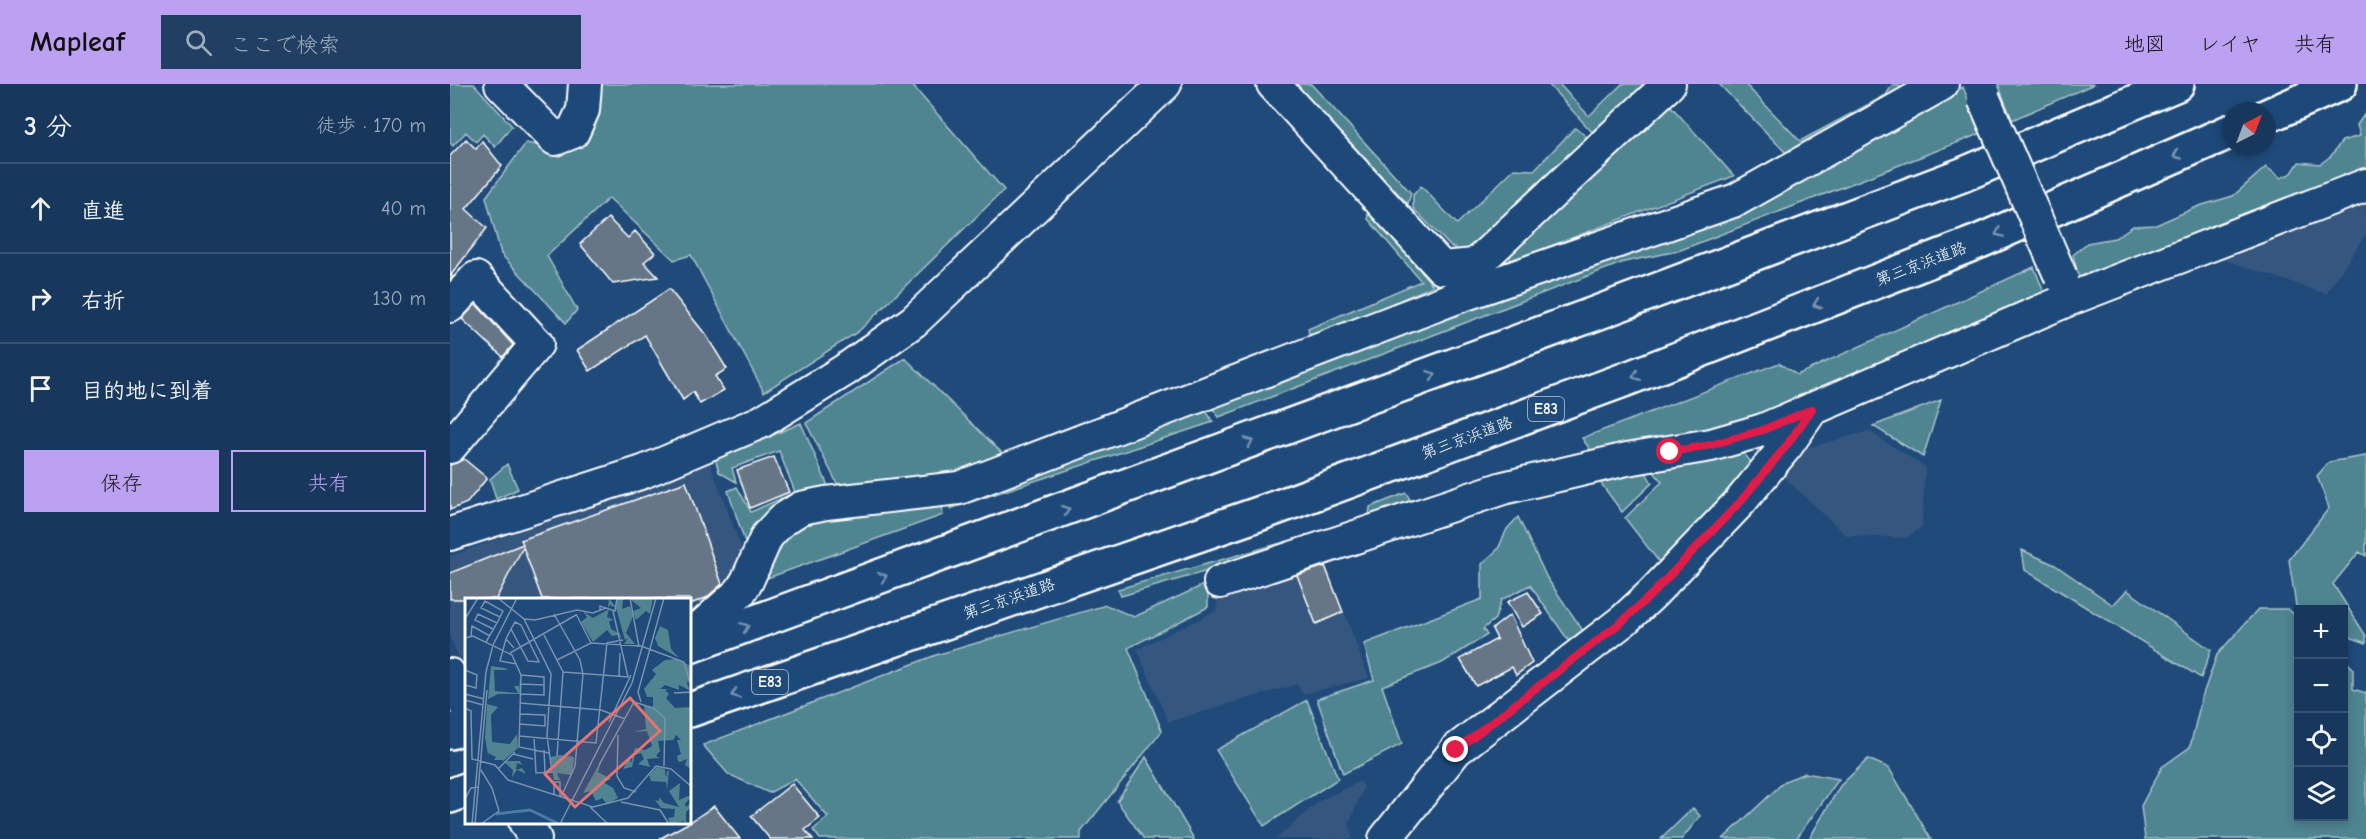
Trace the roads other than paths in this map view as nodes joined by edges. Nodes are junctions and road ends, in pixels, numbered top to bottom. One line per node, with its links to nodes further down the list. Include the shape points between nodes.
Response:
1 (501, 84): 2 (street, via 555,139 573,132 583,110)
2 (585, 84)
3 (1165, 84): 17 (street, via 914,321 845,370 761,422 643,472)
4 (1273, 84): 5 (street, via 1443,268 1475,265)
5 (1669, 84)
6 (1942, 84): 19 (street, via 1736,200 1457,297 959,488 801,508 766,536 740,592)
7 (2176, 84): 20 (highway, one-way to 7, via 1594,315 1940,184)
8 (2340, 84): 10 (highway)
9 (1980, 91): 13 (street, bridge)
10 (2276, 112)
11 (2222, 136): 23 (highway, 第三京浜道路 / E83, one-way to 23, via 1980,240 1629,378 1270,510)
12 (2366, 185): 13 (street)
13 (2066, 288): 15 (street)
14 (450, 306): 16 (street, via 476,278 537,344)
15 (1812, 409): 18 (street, via 1763,430 1711,445 1627,459 1503,488); 30 (street, via 1740,502 1652,594 1456,750)
16 (450, 447)
17 (450, 534)
18 (1220, 582)
19 (692, 635)
20 (692, 645)
21 (450, 675): 22 (street)
22 (465, 704)
23 (692, 709)
24 (465, 726): 25 (highway)
25 (450, 732)
26 (465, 790): 27 (highway)
27 (450, 796)
28 (526, 824): 29 (street)
29 (535, 839)
30 (1385, 839)

